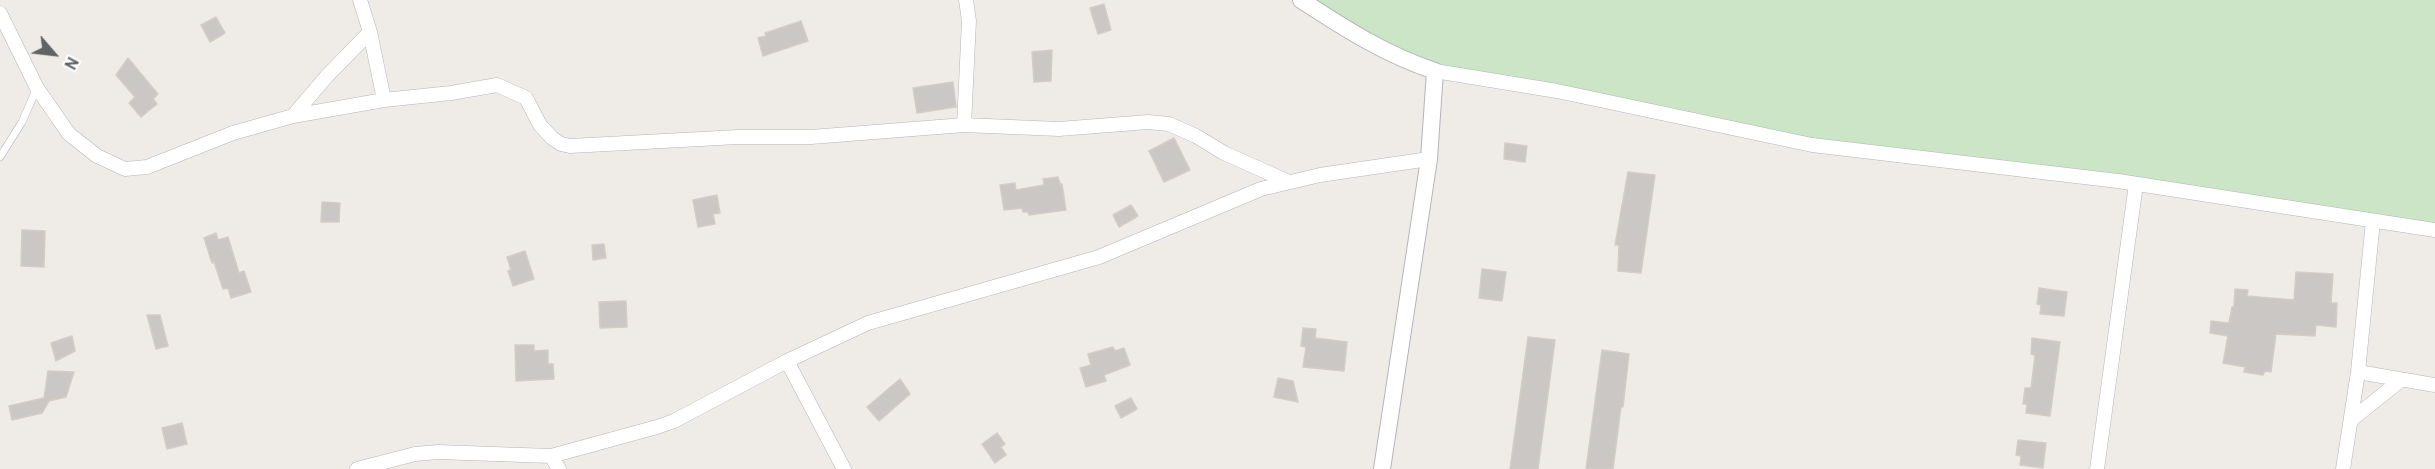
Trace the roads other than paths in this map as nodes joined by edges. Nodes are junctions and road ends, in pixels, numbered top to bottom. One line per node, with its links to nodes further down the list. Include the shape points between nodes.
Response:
1 (360, 0): 5 (street)
2 (966, 0): 10 (street, via 969,21)
3 (1301, 0): 6 (street, via 1402,60)
4 (0, 13): 7 (street)
5 (370, 32): 8 (street); 9 (street)
6 (1435, 71): 12 (street); 14 (street, via 1557,91 1812,145)
7 (38, 88): 9 (street, via 69,134 97,156 125,169 147,167 233,133); 11 (lane)
8 (384, 100): 9 (street); 10 (street, via 497,85 526,98 540,125 552,138 570,146 738,137 811,138)
9 (293, 116)
10 (964, 124): 13 (street, via 1059,129 1169,124)
11 (0, 157)
12 (1429, 159): 13 (street); 26 (street)
13 (1289, 182): 17 (street, via 1261,189 1099,257 868,323)
14 (2136, 184): 15 (street); 27 (street)
15 (2373, 221): 16 (street); 18 (street)
16 (2435, 230)
17 (787, 361): 22 (street, via 674,421); 25 (street)
18 (2358, 372): 19 (street); 21 (street)
19 (2402, 380): 20 (street); 21 (street)
20 (2435, 385)
21 (2351, 420): 28 (street)
22 (551, 456): 23 (street, via 438,452); 24 (street)
23 (357, 469)
24 (559, 469)
25 (844, 469)
26 (1382, 469)
27 (2097, 469)
28 (2343, 469)

